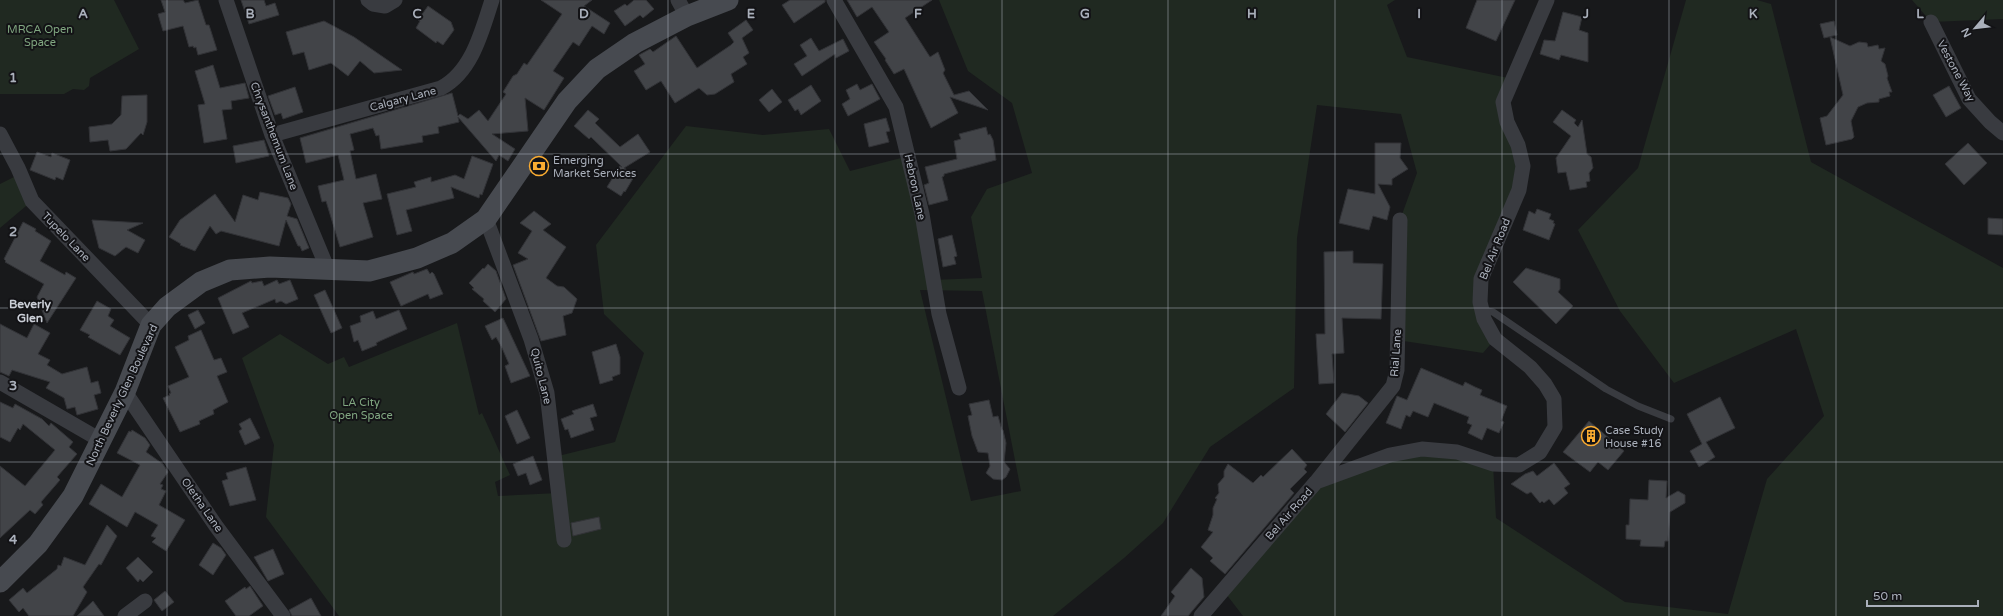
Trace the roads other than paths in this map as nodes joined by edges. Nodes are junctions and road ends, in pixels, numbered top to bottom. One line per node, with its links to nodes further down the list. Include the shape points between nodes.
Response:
1 (226, 0): 12 (street, Chrysanthemum Lane)
2 (368, 0): 3 (street, via 373,4 385,6)
3 (396, 0)
4 (728, 0): 8 (main road, North Beverly Glen Boulevard)
5 (834, 0): 19 (street, Hebron Lane, via 896,107 922,214 939,314)
6 (1547, 0): 16 (street, Bel Air Road, via 1503,102 1506,122 1518,145 1523,166 1519,190 1481,279)
7 (490, 4): 12 (street, Calgary Lane, via 472,56 451,83 441,88)
8 (682, 8): 13 (main road, North Beverly Glen Boulevard, via 597,69 567,101)
9 (1931, 22): 10 (street, Vestone Way, via 1969,99)
10 (2003, 133)
11 (0, 134): 17 (street, Tupelo Lane, via 32,201)
12 (272, 135): 15 (street, Chrysanthemum Lane)
13 (486, 219): 15 (main road, North Beverly Glen Boulevard, via 452,243 417,258 369,272); 24 (street, Quito Lane, via 531,339 547,393)
14 (1400, 220): 23 (street, Rial Lane, via 1397,370 1393,386)
15 (328, 270): 17 (main road, North Beverly Glen Boulevard, via 270,267 230,270 201,282 167,307)
16 (1481, 310): 21 (lane, via 1493,312 1606,389 1638,406); 23 (street, Bel Air Road, via 1495,339 1530,367 1554,399 1555,427 1540,452 1519,466 1493,464 1457,452 1422,449 1390,455)
17 (151, 326): 20 (main road, North Beverly Glen Boulevard)
18 (0, 382): 22 (street)
19 (959, 388)
20 (125, 392): 22 (main road, North Beverly Glen Boulevard); 28 (street, Oletha Lane, via 216,526)
21 (1671, 419)
22 (102, 441): 25 (main road, North Beverly Glen Boulevard, via 74,496 38,544)
23 (1316, 482): 29 (street, Bel Air Road)
24 (564, 540)
25 (0, 582)
26 (145, 600): 27 (street)
27 (125, 616)
28 (283, 616)
29 (1201, 616)

